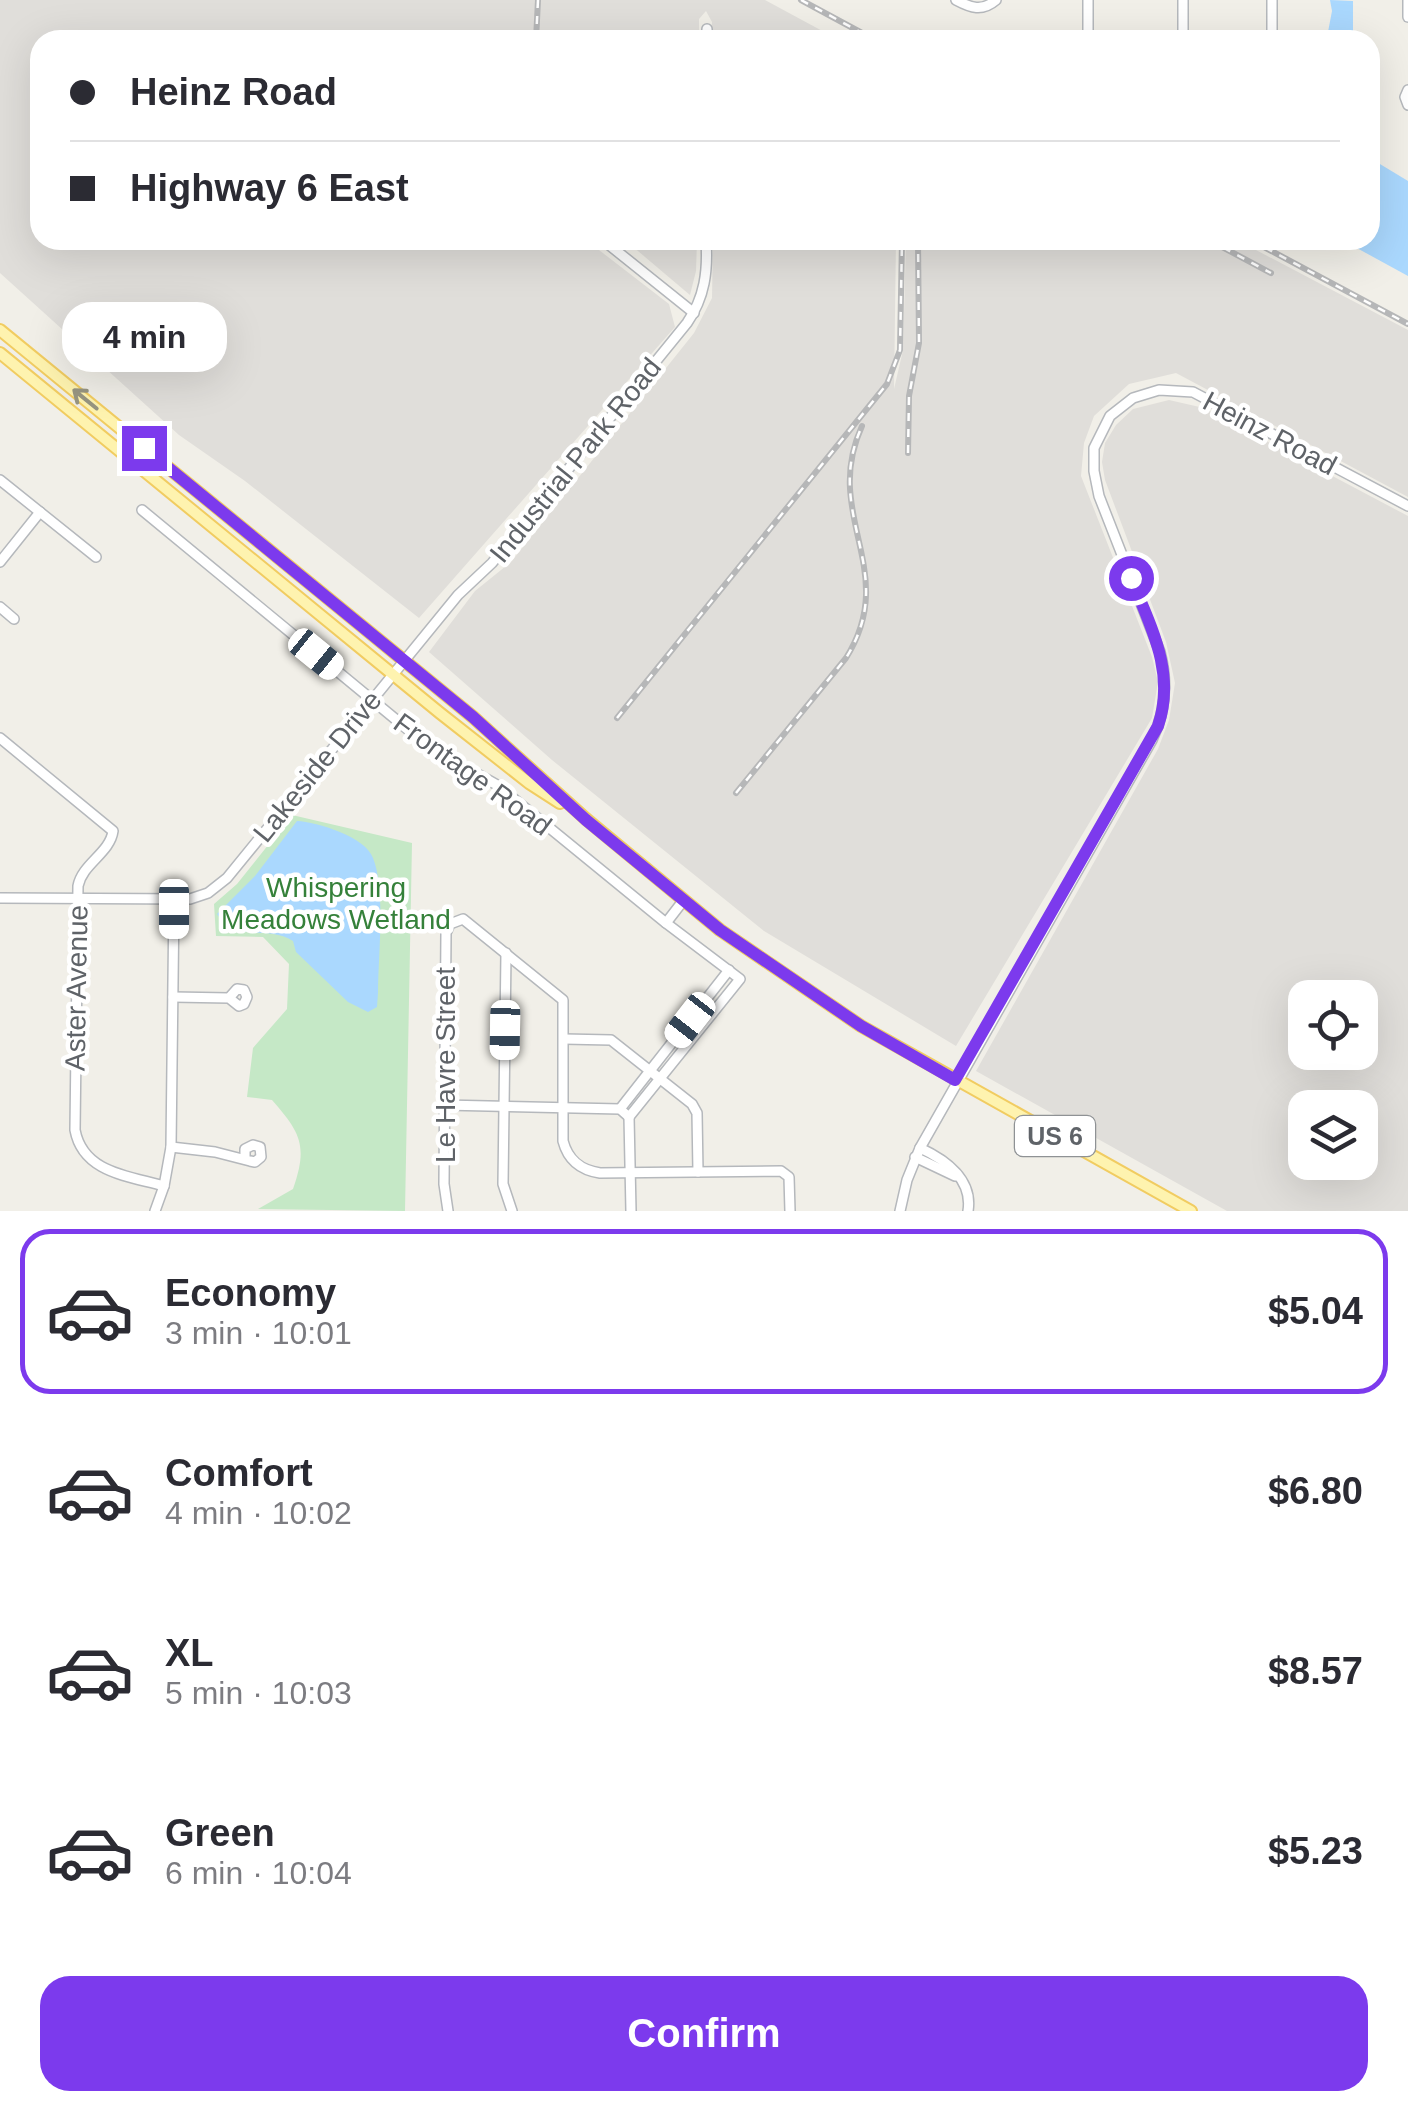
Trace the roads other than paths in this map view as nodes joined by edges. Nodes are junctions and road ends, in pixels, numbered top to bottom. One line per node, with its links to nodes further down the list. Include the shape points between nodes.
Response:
1 (956, 0): 2 (street, via 976,8)
2 (996, 0)
3 (1088, 0): 8 (street)
4 (1183, 0): 9 (street)
5 (1272, 0): 10 (street)
6 (1408, 0): 7 (street)
7 (1408, 16)
8 (1088, 30)
9 (1183, 30)
10 (1272, 30)
11 (1408, 90): 12 (street)
12 (1408, 105)
13 (615, 250): 15 (street)
14 (706, 250): 15 (street, Industrial Park Road, via 705,282)
15 (694, 313): 26 (street, Industrial Park Road, via 492,563)
16 (0, 330): 26 (main road, US 6, one-way to 16)
17 (0, 353): 27 (main road, US 6)
18 (0, 480): 21 (street)
19 (1408, 506): 43 (street, Heinz Road, via 1194,392 1147,392 1110,416 1094,448 1095,483 1160,652 1162,716)
20 (142, 510): 28 (street, Frontage Road)
21 (40, 512): 22 (street); 23 (street)
22 (96, 556)
23 (0, 562)
24 (0, 607): 25 (street)
25 (14, 619)
26 (404, 660): 27 (street, Lakeside Drive); 30 (main road, US 6)
27 (393, 674): 28 (street, Lakeside Drive); 30 (main road, US 6)
28 (372, 699): 33 (street, Lakeside Drive, via 227,878 199,897); 35 (street, Frontage Road, via 428,746 497,785)
29 (0, 738): 32 (street, Aster Avenue, via 113,831 79,878)
30 (586, 820): 34 (main road, US 6)
31 (0, 898): 32 (street, Lakeside Drive)
32 (78, 899): 33 (street, Lakeside Drive); 54 (street, Aster Avenue, via 76,1138 100,1167)
33 (174, 900): 38 (street)
34 (683, 901): 35 (street); 43 (main road, US 6, via 837,1010)
35 (666, 923): 37 (street, Frontage Road)
36 (506, 953): 40 (street, via 563,1000); 44 (street, Le Havre Street, via 467,920 454,921 446,933); 45 (street)
37 (729, 970): 41 (street); 42 (street, Frontage Road, via 740,978)
38 (173, 998): 39 (street); 49 (street)
39 (228, 998)
40 (564, 1039): 41 (street, via 611,1040); 46 (street)
41 (650, 1070): 42 (street); 47 (street)
42 (660, 1078): 48 (street); 53 (street, via 697,1113)
43 (955, 1080): 50 (street, Heinz Road); 62 (main road, US 6)
44 (444, 1105): 45 (street); 56 (street, Le Havre Street)
45 (504, 1106): 46 (street); 57 (street, via 503,1184)
46 (562, 1108): 47 (street); 52 (street, via 563,1141 572,1160 594,1172)
47 (620, 1109): 48 (street)
48 (629, 1116): 52 (street)
49 (171, 1147): 51 (street); 54 (street)
50 (918, 1152): 60 (street, Heinz Road); 61 (street, via 940,1158 962,1179 970,1191)
51 (245, 1160)
52 (631, 1172): 53 (street); 58 (street)
53 (698, 1172): 59 (street, via 785,1173)
54 (164, 1186): 55 (street)
55 (155, 1211)
56 (448, 1211)
57 (512, 1211)
58 (631, 1211)
59 (790, 1211)
60 (900, 1211)
61 (968, 1211)
62 (1191, 1211)

